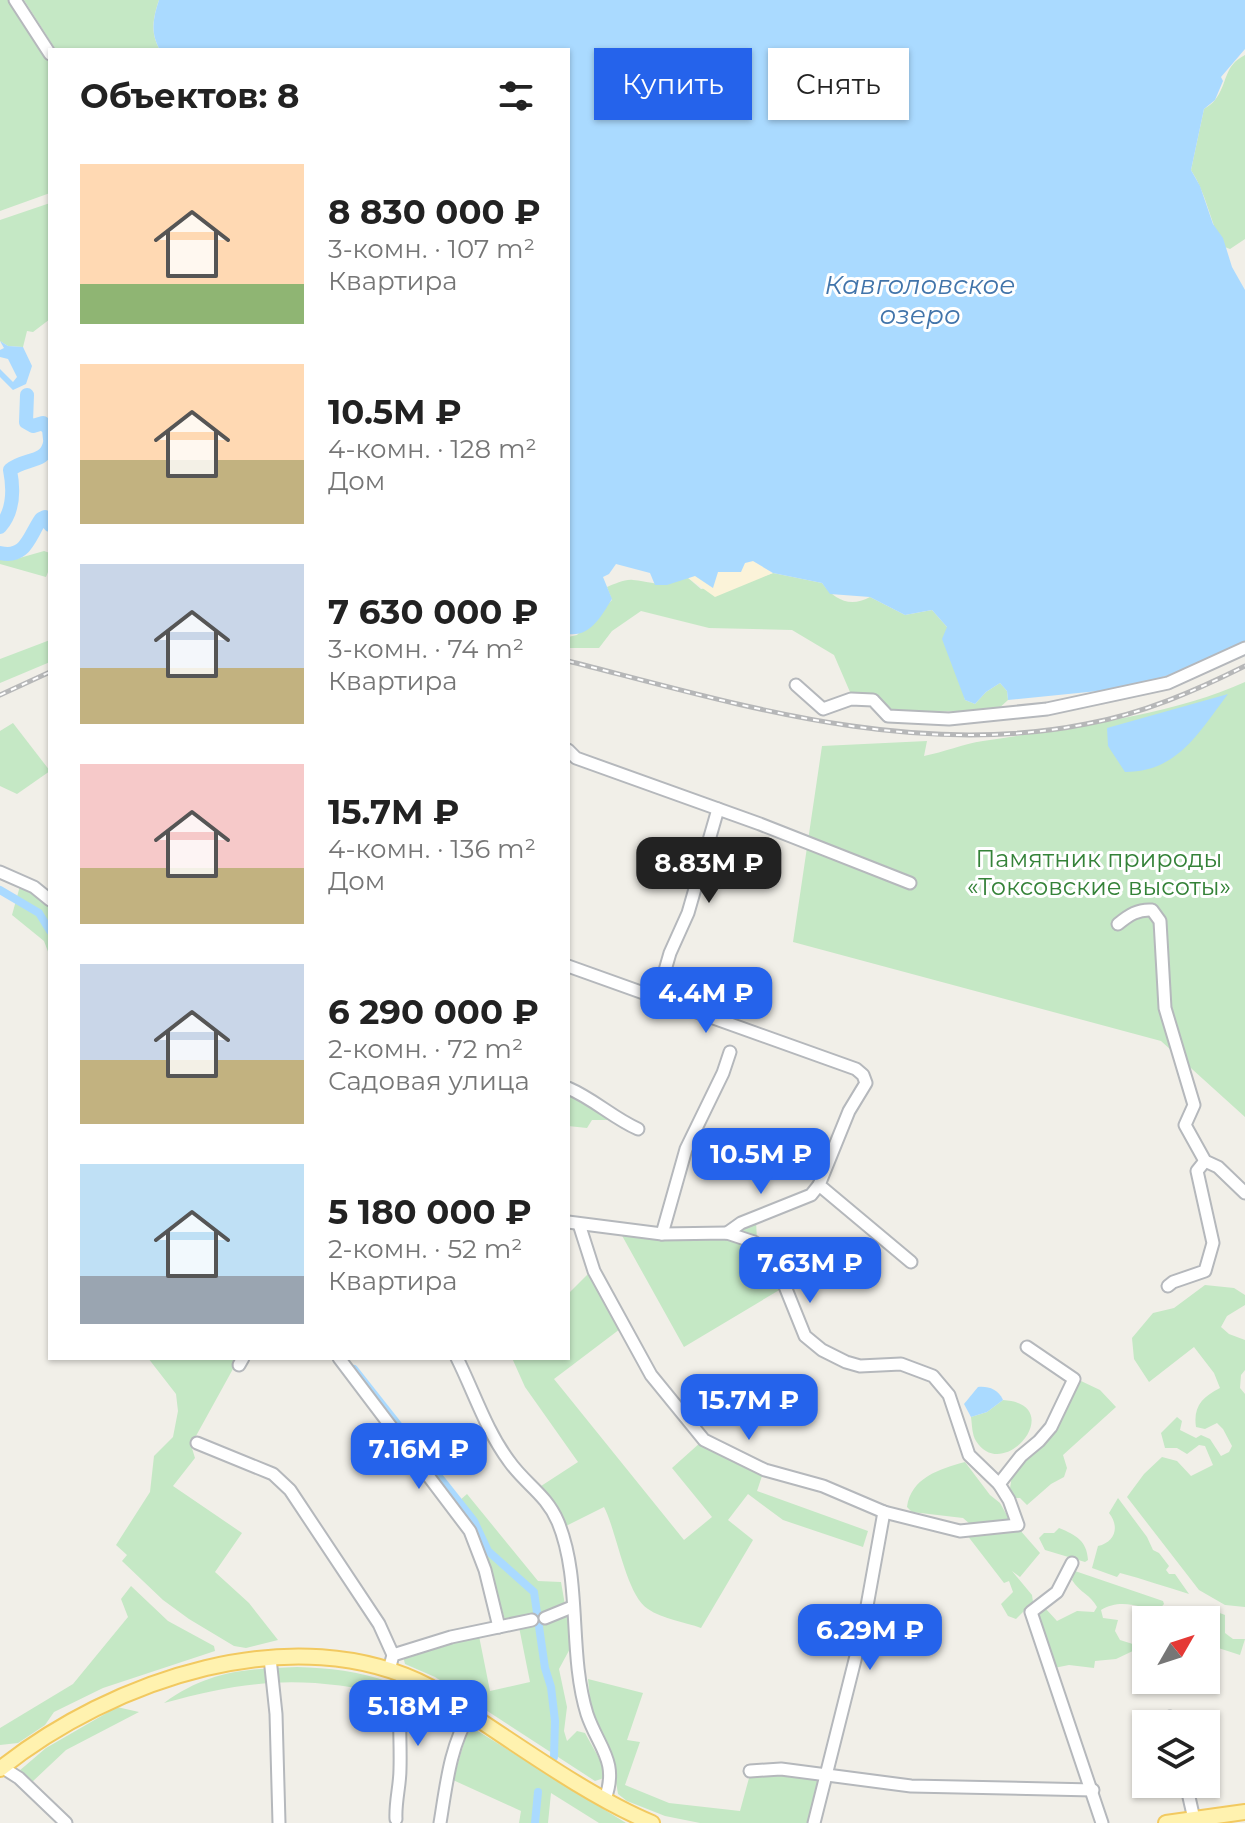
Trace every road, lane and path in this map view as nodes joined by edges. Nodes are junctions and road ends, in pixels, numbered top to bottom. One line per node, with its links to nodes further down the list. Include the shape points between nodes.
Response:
1 (15, 0): 2 (street)
2 (48, 51)
3 (1245, 648): 4 (street, via 1168,683 1006,715 888,716 873,700 851,699 823,709)
4 (796, 685)
5 (570, 752): 6 (street)
6 (718, 809): 8 (street); 12 (street, via 661,984)
7 (0, 872): 9 (street)
8 (910, 883)
9 (48, 898)
10 (1118, 924): 16 (street, via 1144,909 1160,921 1165,1008 1194,1105 1185,1125)
11 (570, 967): 12 (street)
12 (670, 1003): 17 (street, via 863,1075 866,1083)
13 (730, 1052): 21 (street, via 686,1149)
14 (570, 1089): 15 (street)
15 (638, 1129)
16 (1205, 1161): 18 (street); 23 (street, via 1197,1171 1213,1243 1205,1271)
17 (819, 1185): 20 (street, via 811,1195); 22 (street)
18 (1245, 1193)
19 (573, 1223): 21 (street); 29 (street, via 651,1375 704,1440 765,1470 823,1486)
20 (727, 1233): 21 (street); 28 (street, via 754,1242 776,1264 805,1336 822,1350 860,1366 901,1364 933,1376 949,1395 969,1455)
21 (662, 1234)
22 (911, 1262)
23 (1168, 1286)
24 (1027, 1347): 28 (street, via 1074,1379 1051,1427)
25 (341, 1360): 34 (street, via 470,1531)
26 (458, 1360): 31 (street, via 497,1444 545,1498 557,1520)
27 (197, 1443): 35 (street, via 273,1474 290,1490 379,1624)
28 (999, 1484): 29 (street, via 1018,1525 960,1531)
29 (884, 1512): 41 (street)
30 (1072, 1563): 42 (street, via 1057,1592 1031,1612)
31 (572, 1607): 32 (street); 44 (street, via 587,1713 611,1774)
32 (545, 1618)
33 (532, 1620): 34 (street)
34 (499, 1627): 35 (street)
35 (393, 1655): 37 (street)
36 (270, 1658): 37 (main road, via 345,1660); 39 (main road, via 204,1669 102,1705); 50 (street)
37 (396, 1672): 38 (main road); 46 (street)
38 (470, 1714): 44 (main road); 51 (street, via 453,1754)
39 (1, 1767): 49 (street)
40 (750, 1771): 41 (street)
41 (828, 1775): 42 (street, via 911,1786); 53 (street)
42 (1093, 1790): 54 (street)
43 (1186, 1798): 48 (street)
44 (605, 1799): 47 (main road)
45 (1245, 1812): 48 (main road)
46 (396, 1819)
47 (635, 1820): 52 (main road)
48 (1187, 1821): 55 (main road)
49 (66, 1823)
50 (279, 1823)
51 (440, 1823)
52 (652, 1823)
53 (814, 1823)
54 (1102, 1823)
55 (1166, 1823)

